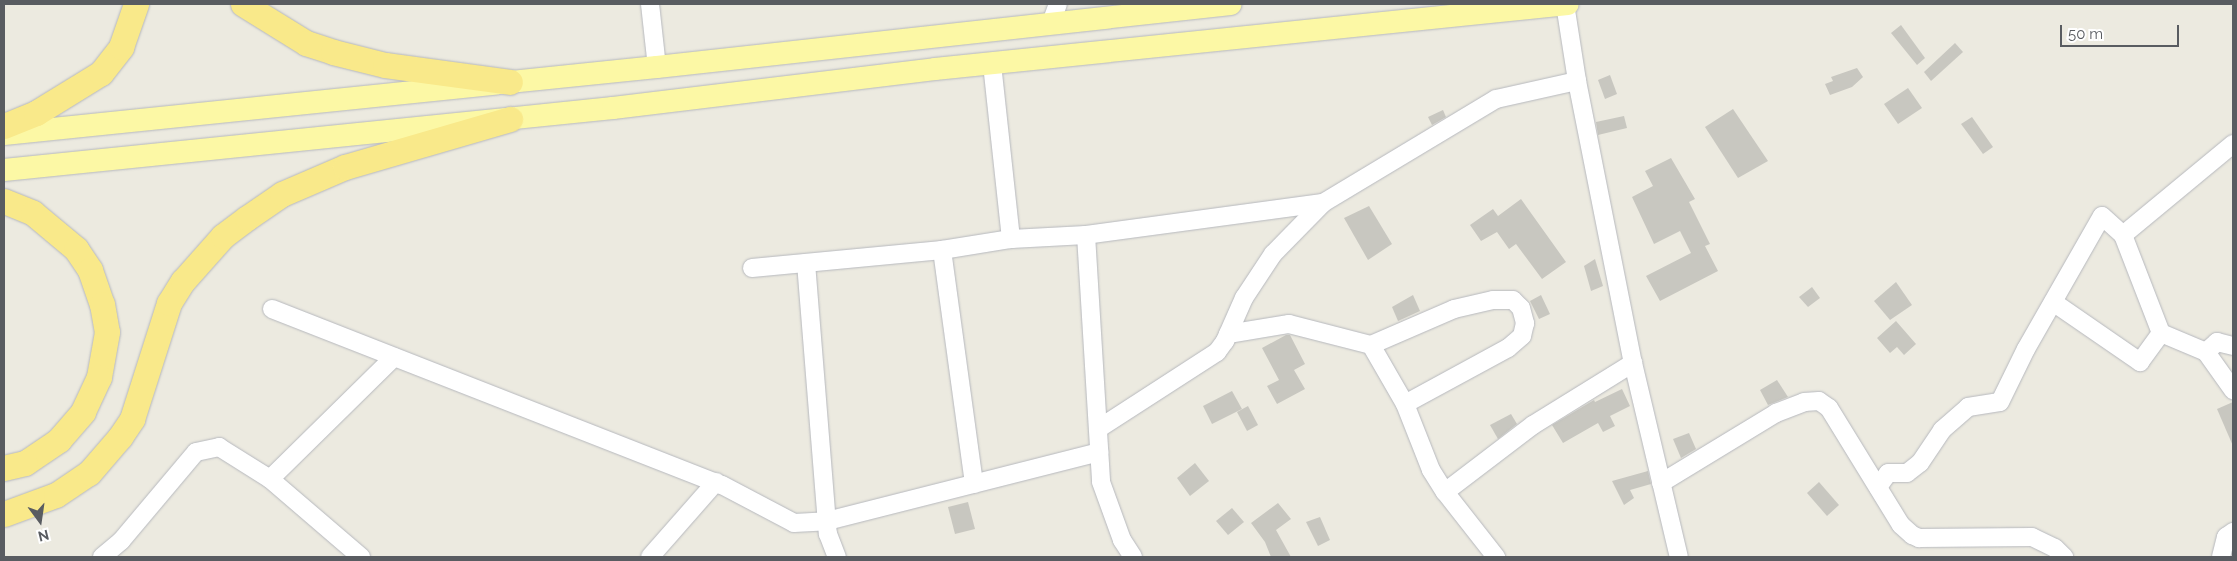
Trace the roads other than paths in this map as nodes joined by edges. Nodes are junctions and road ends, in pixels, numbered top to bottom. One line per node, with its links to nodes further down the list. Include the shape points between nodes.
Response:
1 (136, 4): 12 (highway, via 121,47 101,74 36,114)
2 (243, 4): 10 (highway, via 306,42 333,52 385,65)
3 (650, 4): 8 (street)
4 (1231, 4): 6 (main road)
5 (1566, 4): 7 (main road); 9 (street)
6 (1055, 13): 8 (main road)
7 (992, 64): 11 (main road); 20 (street)
8 (657, 67): 10 (main road)
9 (1577, 81): 17 (street, via 1496,99); 32 (street)
10 (510, 82): 13 (main road)
11 (510, 119): 15 (main road); 44 (highway, via 345,167 282,194 223,236 183,281 169,303 132,419 120,437 88,473 56,496)
12 (4, 126)
13 (4, 134)
14 (2233, 144): 19 (street)
15 (4, 170)
16 (4, 201): 37 (highway, via 33,213 76,249 90,270 102,304 107,332 99,376 83,412 59,440 25,463)
17 (1323, 203): 18 (street); 27 (street, via 1273,254 1244,298)
18 (1086, 235): 20 (street); 35 (street)
19 (2123, 235): 24 (street, via 2102,216); 26 (street)
20 (1010, 239): 21 (street)
21 (942, 250): 22 (street); 41 (street)
22 (806, 263): 23 (street); 45 (street)
23 (752, 268)
24 (2053, 302): 26 (street, via 2140,362); 42 (street, via 2000,402 1968,408 1942,430 1920,463 1907,473 1888,474)
25 (272, 309): 31 (street)
26 (2161, 333): 30 (street)
27 (1228, 334): 28 (street, via 1289,324); 35 (street, via 1217,352)
28 (1371, 345): 34 (street); 34 (street, via 1454,309 1492,300 1513,300 1521,308 1525,323 1522,336 1508,348)
29 (2233, 346): 30 (street, via 2216,342)
30 (2206, 352): 33 (street)
31 (394, 357): 38 (street); 39 (street)
32 (1633, 363): 40 (street); 43 (street, via 1533,425)
33 (2233, 390)
34 (1405, 404): 43 (street, via 1421,451)
35 (1098, 429): 36 (street)
36 (1100, 452): 41 (street); 51 (street, via 1101,482 1122,540)
37 (4, 468)
38 (270, 479): 47 (street, via 219,446 196,452 121,541); 48 (street)
39 (716, 482): 45 (street, via 794,523); 49 (street)
40 (1661, 483): 42 (street, via 1776,413 1804,402 1819,401 1829,408); 53 (street)
41 (974, 484): 45 (street)
42 (1878, 487): 54 (street, via 1901,525 1919,538 2032,538 2054,548)
43 (1445, 492): 52 (street)
44 (4, 514)
45 (827, 521): 50 (street, via 828,534)
46 (2233, 532): 55 (street, via 2226,537)
47 (102, 557)
48 (361, 557)
49 (650, 557)
50 (837, 557)
51 (1133, 557)
52 (1496, 557)
53 (1678, 557)
54 (2064, 557)
55 (2221, 557)

